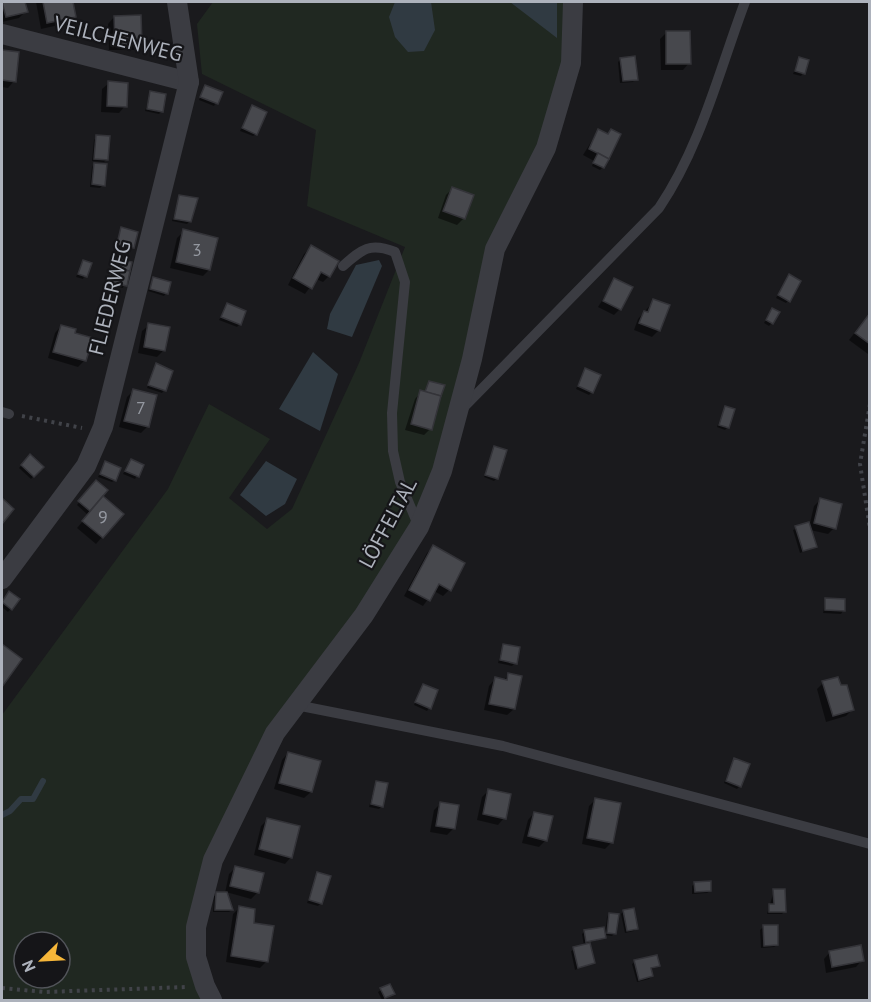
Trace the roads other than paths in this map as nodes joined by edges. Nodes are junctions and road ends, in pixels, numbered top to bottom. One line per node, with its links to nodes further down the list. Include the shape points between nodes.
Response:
1 (177, 2): 5 (street, FLIEDERWEG)
2 (573, 2): 7 (street, LÖFFELTAL, via 571,63 546,148 495,249)
3 (746, 2): 7 (lane, via 707,113 676,182 659,208)
4 (2, 34): 5 (street, VEILCHENWEG)
5 (189, 81): 9 (street, FLIEDERWEG, via 103,427 86,466)
6 (344, 266): 8 (lane, via 361,250 380,246 395,252 405,282 392,413 393,451 400,482)
7 (458, 413): 8 (street, LÖFFELTAL, via 442,471)
8 (419, 527): 10 (street, LÖFFELTAL, via 364,615)
9 (2, 579)
10 (296, 705): 11 (lane, via 503,746); 12 (street, LÖFFELTAL, via 275,734 209,872 196,927 196,957)
11 (870, 844)
12 (208, 993)

